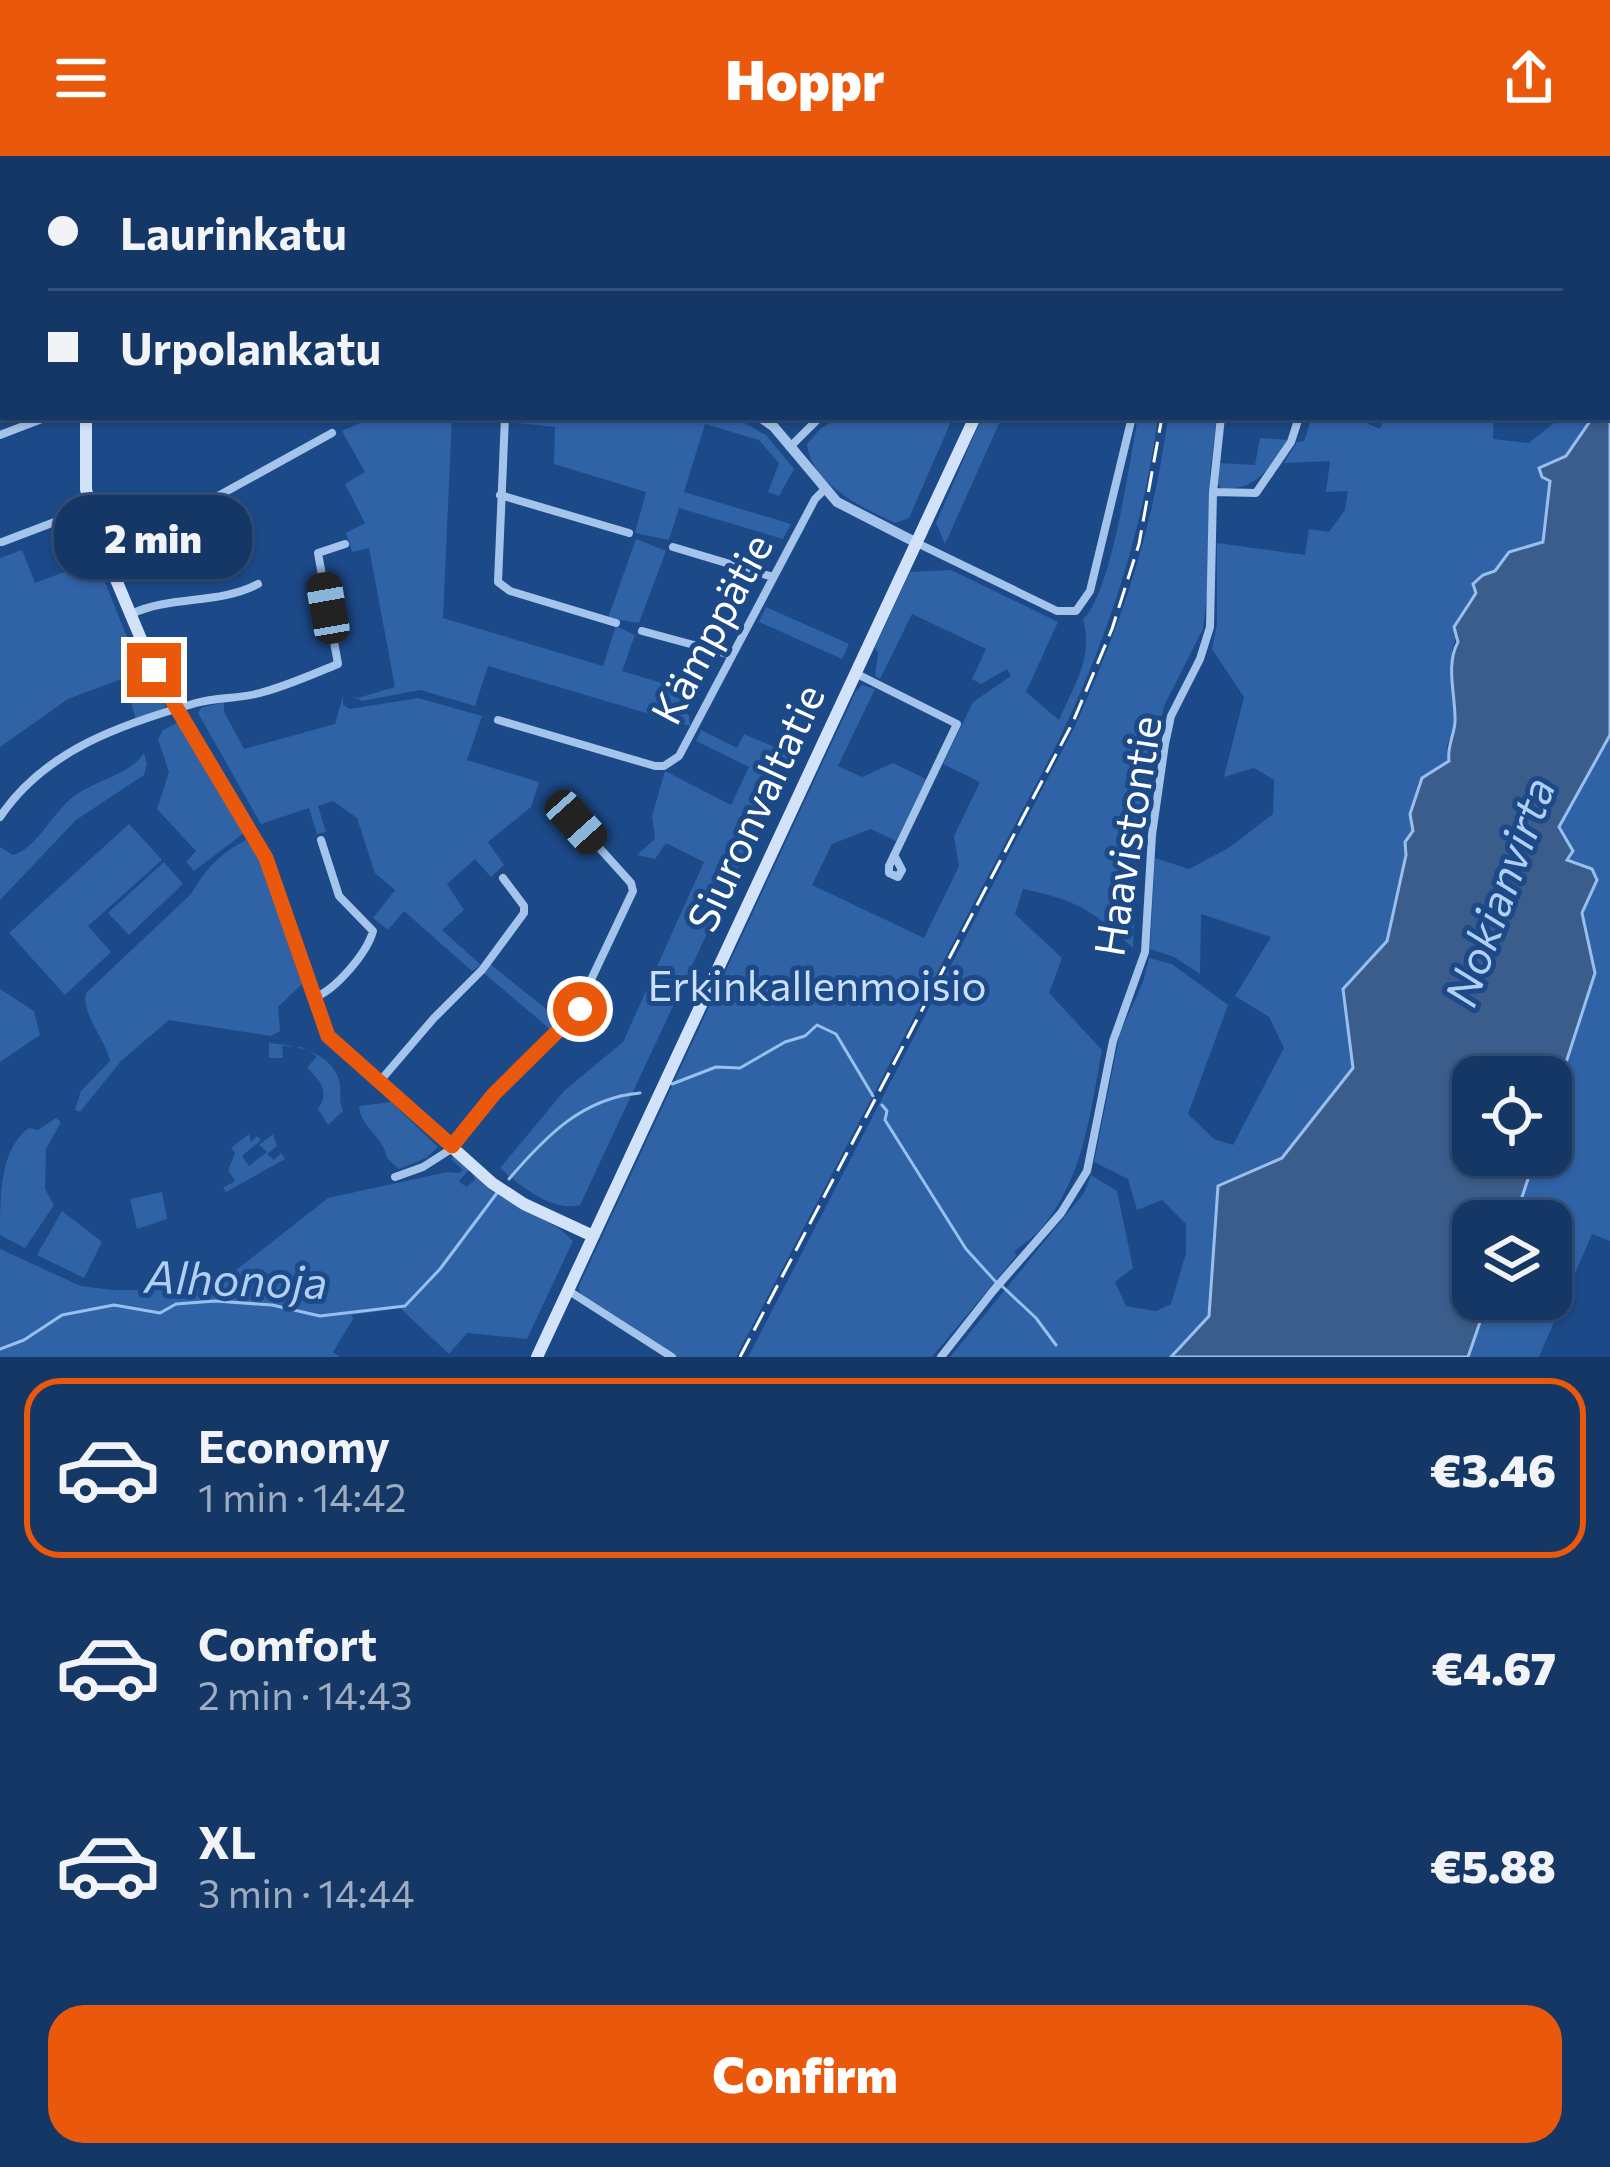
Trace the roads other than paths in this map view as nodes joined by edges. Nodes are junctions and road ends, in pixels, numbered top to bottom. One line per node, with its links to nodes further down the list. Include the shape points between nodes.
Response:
1 (38, 420): 10 (street)
2 (86, 420): 16 (main road)
3 (505, 420): 15 (street)
4 (763, 420): 12 (street)
5 (817, 420): 12 (street)
6 (974, 420): 20 (main road, Siuronvaltatie)
7 (1131, 420): 20 (street, via 1096,571 1076,611 1057,610)
8 (1222, 420): 14 (street, Haavistontie)
9 (1299, 420): 14 (street, via 1256,493)
10 (0, 434)
11 (332, 434): 16 (street, via 218,496)
12 (791, 446): 13 (street)
13 (824, 490): 20 (street); 22 (street, Kämppätie)
14 (1213, 492): 44 (street, Haavistontie, via 1210,628 1171,716 1145,952 1113,1041 1087,1172)
15 (500, 495): 17 (street); 25 (street, via 502,587)
16 (89, 513): 18 (street); 24 (main road)
17 (629, 533)
18 (2, 542)
19 (346, 544): 29 (street, via 318,553 338,664 260,694)
20 (917, 544): 28 (main road, Siuronvaltatie)
21 (673, 547): 22 (street)
22 (773, 577): 27 (street, Kämppätie)
23 (258, 584): 24 (street, via 236,596)
24 (130, 615): 29 (main road)
25 (616, 623)
26 (642, 631): 27 (street)
27 (731, 656): 30 (street, Kämppätie, via 679,756 664,766)
28 (855, 673): 34 (street, via 957,724); 40 (main road, Siuronvaltatie)
29 (178, 710): 31 (street, via 76,747 29,782); 36 (main road, via 266,858)
30 (498, 720)
31 (0, 817)
32 (576, 822): 38 (street, via 633,891 580,1010)
33 (321, 840): 36 (street, via 339,896 374,931 326,993)
34 (894, 855)
35 (503, 878): 37 (street, via 524,913)
36 (312, 999): 37 (main road, via 328,1036)
37 (379, 1083): 38 (main road)
38 (452, 1146): 39 (street); 40 (main road, via 492,1184)
39 (395, 1177)
40 (593, 1236): 41 (main road, Siuronvaltatie)
41 (569, 1291): 42 (main road, Siuronvaltatie); 43 (street)
42 (538, 1357)
43 (672, 1357)
44 (941, 1357)

